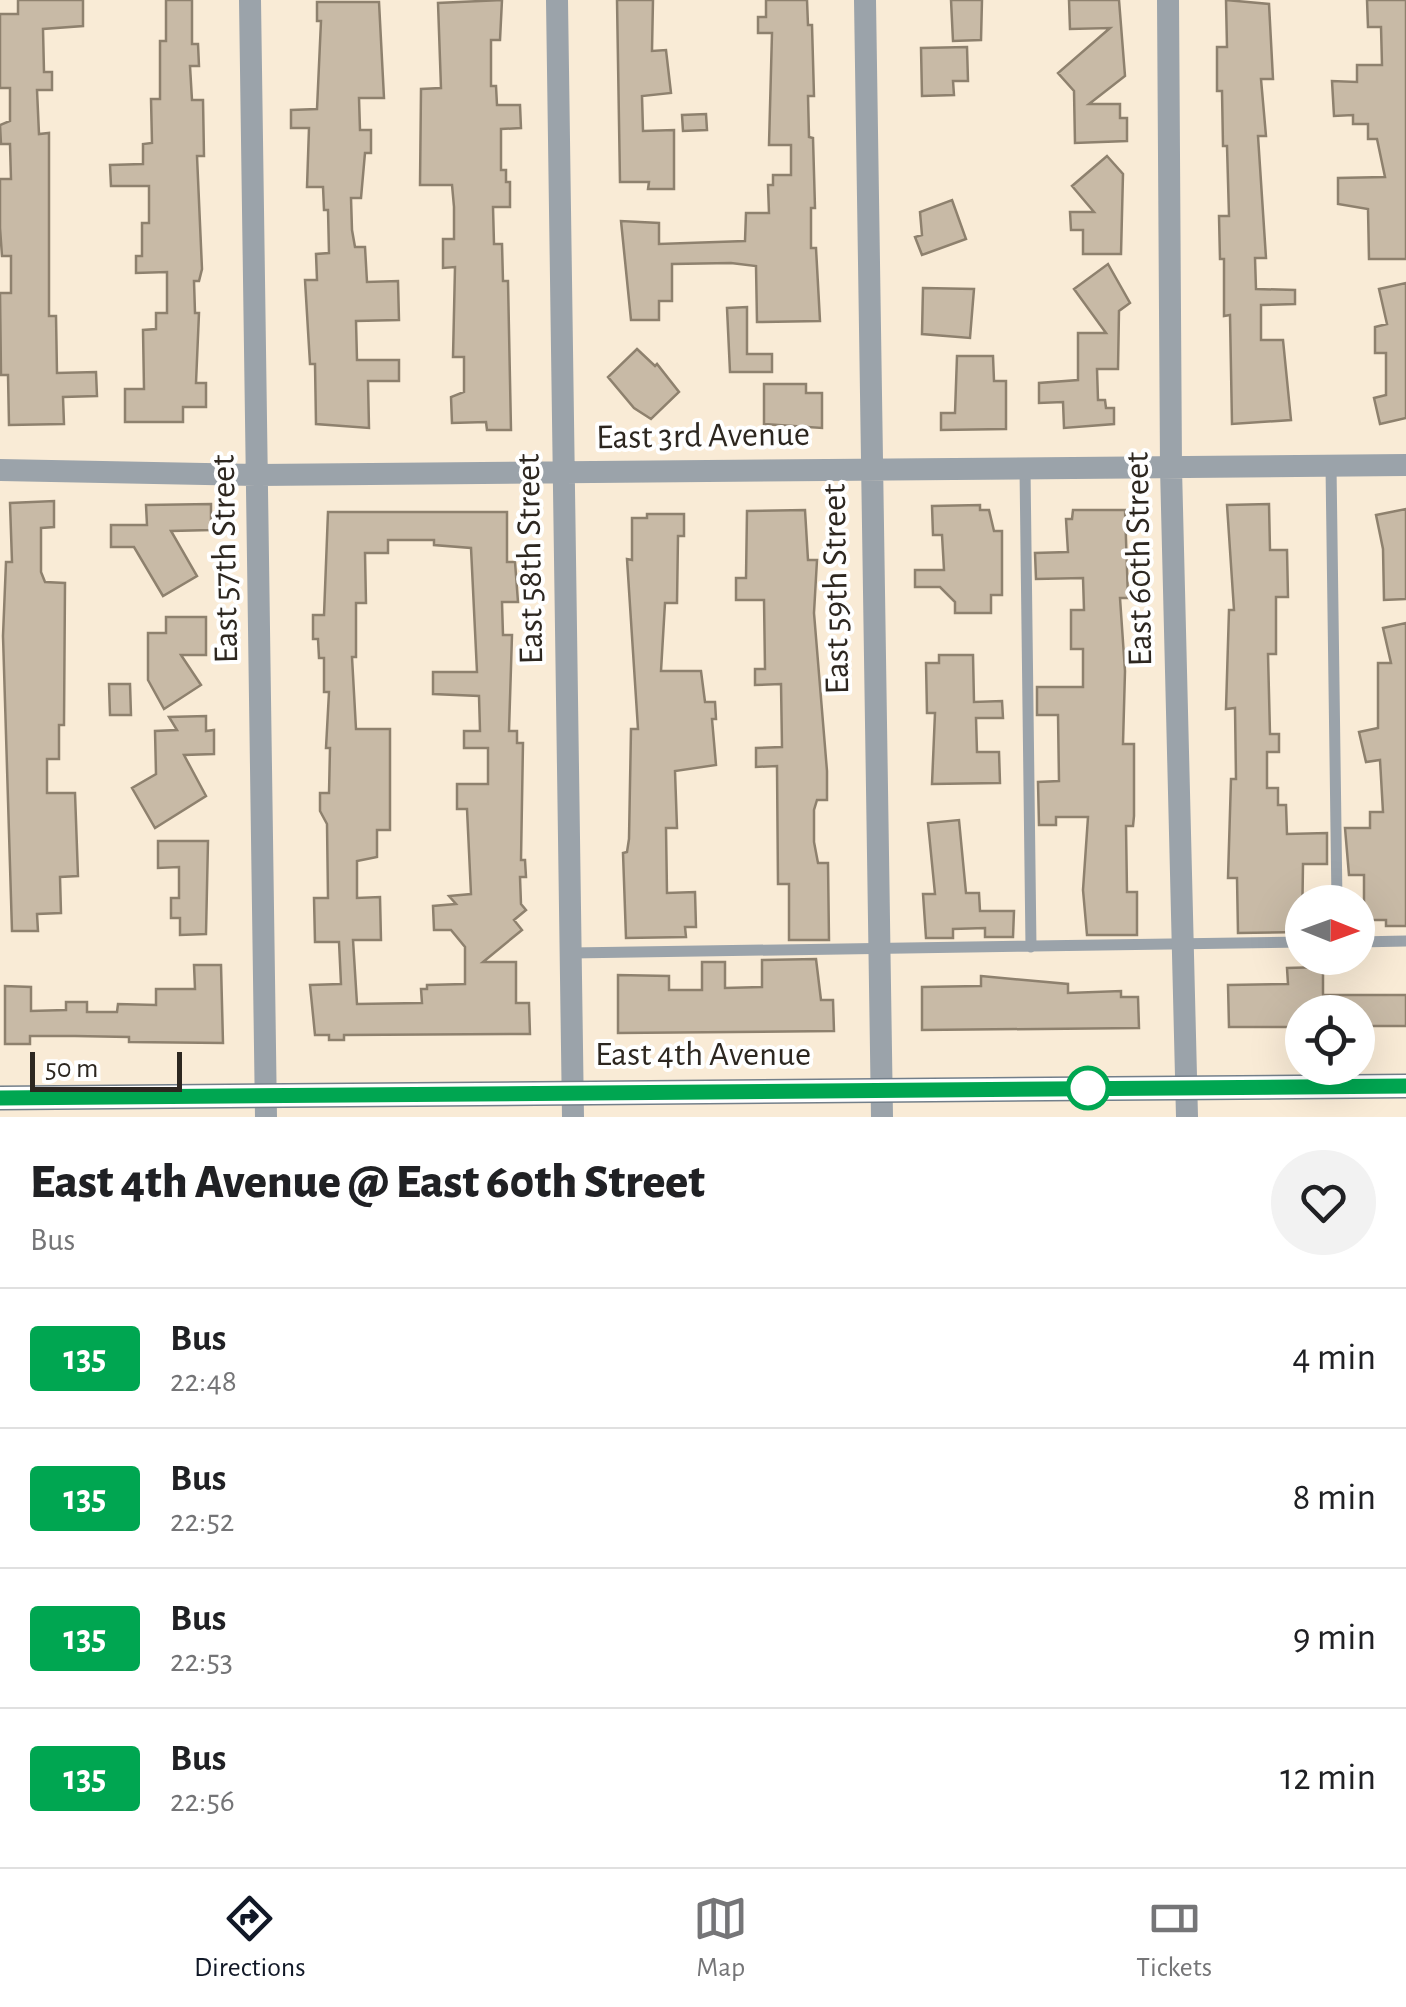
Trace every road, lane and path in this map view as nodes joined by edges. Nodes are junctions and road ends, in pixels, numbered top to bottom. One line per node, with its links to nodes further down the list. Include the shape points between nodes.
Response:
1 (250, 0): 12 (street, East 57th Street)
2 (557, 0): 11 (street, East 58th Street)
3 (865, 0): 7 (street, East 59th Street)
4 (1168, 0): 9 (street, East 60th Street)
5 (1331, 466): 6 (street, East 3rd Avenue); 9 (street, East 3rd Avenue); 13 (lane)
6 (1406, 466)
7 (869, 468): 8 (street, East 3rd Avenue); 11 (street, East 3rd Avenue); 19 (street, East 59th Street)
8 (1025, 468): 9 (street, East 3rd Avenue); 18 (lane)
9 (1171, 468): 17 (street, East 60th Street)
10 (0, 470): 12 (street, East 3rd Avenue)
11 (563, 472): 12 (street, East 3rd Avenue); 20 (street, East 58th Street)
12 (259, 475): 26 (street, East 57th Street)
13 (1337, 885)
14 (1406, 941): 16 (lane)
15 (1285, 942): 17 (lane)
16 (1375, 942)
17 (1183, 944): 18 (lane); 22 (street, East 60th Street)
18 (1030, 947): 19 (lane)
19 (879, 950): 20 (lane); 23 (street, East 59th Street)
20 (571, 953): 24 (street, East 58th Street)
21 (1406, 1086): 22 (main road, East 4th Avenue)
22 (1186, 1088): 23 (main road, East 4th Avenue); 29 (street, East 60th Street)
23 (882, 1089): 24 (main road, East 4th Avenue); 28 (street, East 59th Street)
24 (573, 1090): 26 (main road, East 4th Avenue); 27 (street, East 58th Street)
25 (0, 1098): 26 (main road, East 4th Avenue)
26 (266, 1104)
27 (573, 1117)
28 (882, 1117)
29 (1186, 1117)

